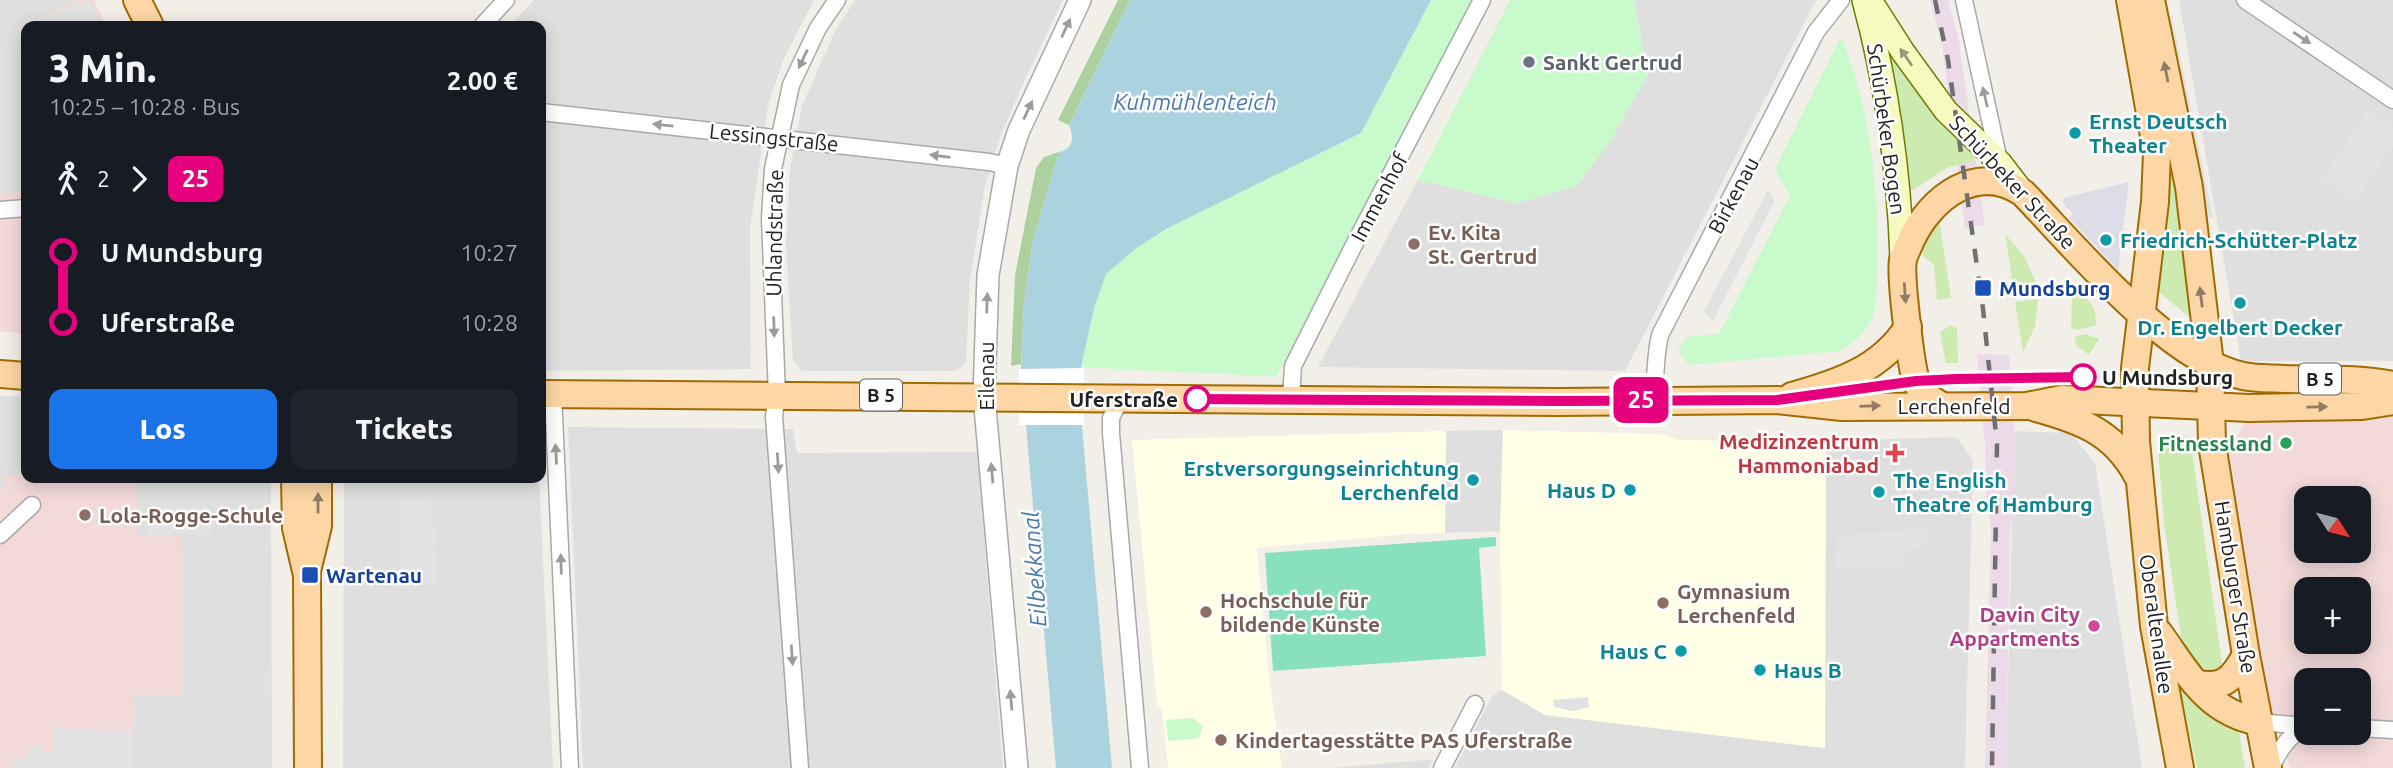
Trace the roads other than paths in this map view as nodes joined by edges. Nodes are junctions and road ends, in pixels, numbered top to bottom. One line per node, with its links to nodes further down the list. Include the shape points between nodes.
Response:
1 (137, 0): 13 (main road)
2 (506, 0): 14 (street)
3 (837, 0): 17 (street, Uhlandstraße, one-way to 17, via 791,85)
4 (1080, 0): 19 (street, Eilenau, one-way to 4, via 1019,130)
5 (1482, 0): 35 (street, Immenhof, via 1293,366)
6 (1841, 0): 36 (street, Birkenau, via 1816,32 1657,341)
7 (1864, 0): 23 (main road, Schürbeker Bogen, via 1893,137)
8 (1870, 0): 18 (main road, Schürbeker Straße, one-way to 8, via 1946,111)
9 (1964, 0): 18 (street, one-way to 9)
10 (2130, 0): 24 (main road, via 2157,153)
11 (2245, 0): 15 (street, one-way to 15)
12 (2156, 5): 27 (main road, Hamburger Straße, one-way to 12, via 2189,187)
13 (148, 21)
14 (487, 21)
15 (2393, 100)
16 (546, 114): 17 (street, Lessingstraße, one-way to 16)
17 (780, 137): 19 (street, Lessingstraße, one-way to 17); 32 (street, Uhlandstraße, one-way to 32, via 770,218)
18 (2000, 163): 20 (main road, Schürbeker Straße)
19 (1007, 166): 33 (street, Eilenau, one-way to 19, via 988,275)
20 (2023, 194): 23 (main road, Schürbeker Bogen / B 5, via 2000,182 1972,183 1952,191 1919,225); 24 (main road, Schürbeker Straße / B 5)
21 (21, 208): 22 (street)
22 (0, 210)
23 (1902, 260): 25 (main road, Schürbeker Bogen, one-way to 25)
24 (2141, 314): 26 (main road, Schürbeker Straße / B 5); 38 (main road)
25 (1908, 327): 37 (main road, B 5, via 1882,359 1822,388); 40 (main road, Schürbeker Bogen, via 1916,381)
26 (2178, 345): 27 (main road, B 5); 42 (main road, B 5)
27 (2210, 364): 30 (main road, B 5, via 2246,377); 42 (main road, Hamburger Straße)
28 (0, 374): 29 (main road)
29 (21, 376)
30 (2393, 385)
31 (547, 394): 32 (main road, B 5); 59 (street, one-way to 31)
32 (777, 395): 33 (main road, B 5); 60 (street, Uhlandstraße, one-way to 60, via 774,416)
33 (984, 396): 34 (main road, Lerchenfeld / B 5); 61 (street, Eilenau, one-way to 33)
34 (1121, 398): 35 (main road, Lerchenfeld / B 5); 62 (street, via 1111,418 1111,434)
35 (1291, 399): 36 (main road, Lerchenfeld / B 5)
36 (1653, 400): 37 (main road, Lerchenfeld / B 5)
37 (1777, 400): 40 (main road, Lerchenfeld / B 5, one-way to 40, via 1842,407)
38 (2135, 401): 41 (main road, Lerchenfeld / B 5, via 2062,399); 42 (main road, Lerchenfeld / B 5); 43 (main road, Oberaltenallee)
39 (2393, 401): 42 (main road, B 5, one-way to 39, via 2362,406)
40 (1940, 405): 41 (main road, Lerchenfeld / B 5)
41 (2027, 406): 43 (main road, via 2065,416 2101,433 2119,447)
42 (2210, 406): 50 (main road, Hamburger Straße)
43 (2138, 479): 49 (main road, Oberaltenallee)
44 (295, 483): 48 (main road, via 296,528)
45 (318, 483): 48 (main road, one-way to 45, via 317,526)
46 (32, 505): 47 (street)
47 (0, 535)
48 (307, 575): 58 (main road)
49 (2154, 626): 51 (main road); 64 (main road, Oberaltenallee)
50 (2246, 655): 51 (main road, via 2222,684); 53 (main road, Hamburger Straße)
51 (2195, 683): 53 (main road, via 2211,701)
52 (1475, 704): 63 (street)
53 (2259, 722): 54 (street); 65 (main road, Hamburger Straße)
54 (2294, 725)
55 (2371, 729): 56 (street)
56 (2393, 730)
57 (2294, 733): 65 (street)
58 (308, 768)
59 (570, 768)
60 (800, 768)
61 (1017, 768)
62 (1140, 768)
63 (1442, 768)
64 (2180, 768)
65 (2270, 768)

